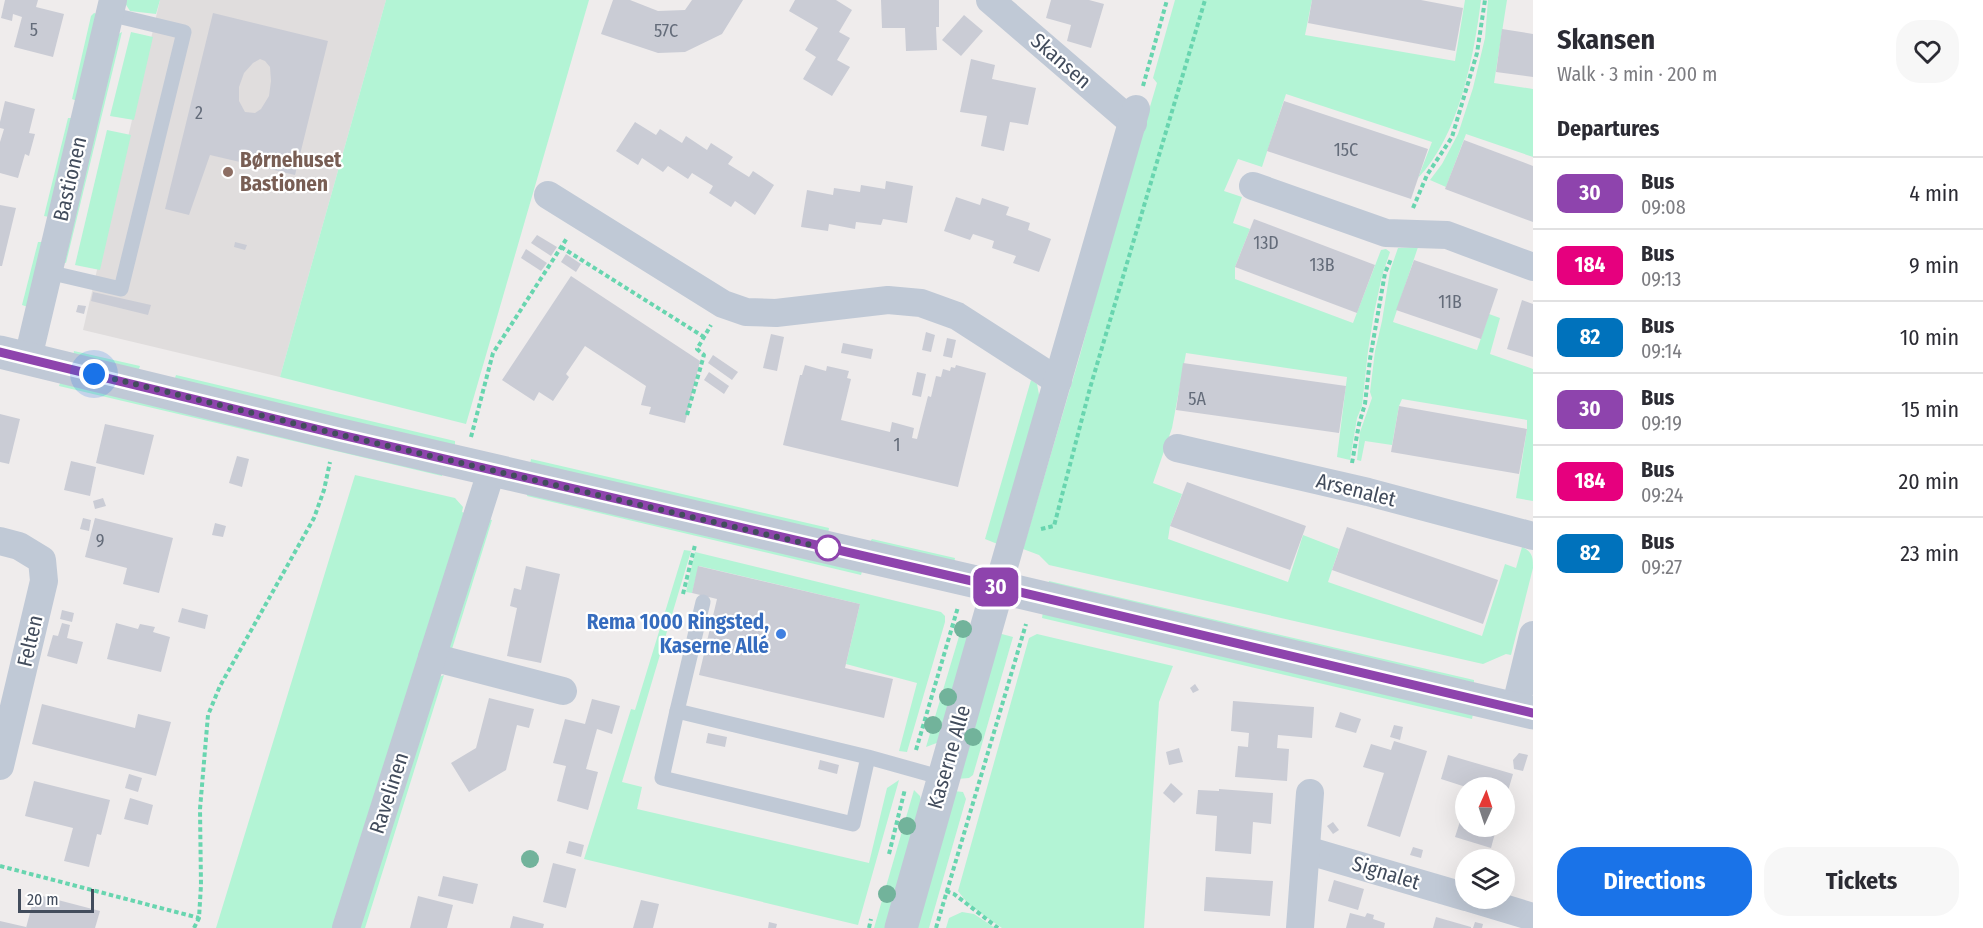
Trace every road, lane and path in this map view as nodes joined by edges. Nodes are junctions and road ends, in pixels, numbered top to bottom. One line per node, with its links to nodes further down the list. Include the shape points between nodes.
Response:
1 (990, 0): 5 (street, Skansen)
2 (1167, 0): 5 (path)
3 (1205, 0): 20 (path, via 1090,388 1054,526 1031,531)
4 (111, 7): 11 (street, Bastionen); 11 (lane, via 184,32 121,290)
5 (1135, 116): 15 (street)
6 (1253, 186): 10 (street, via 1386,233 1447,236)
7 (548, 195): 8 (street)
8 (581, 216): 9 (path); 12 (street)
9 (561, 247): 13 (path); 19 (path, via 493,353)
10 (1533, 267)
11 (48, 272): 14 (street, Bastionen)
12 (723, 304): 13 (path); 15 (street, via 746,312 776,313 888,300 921,303 957,316)
13 (704, 337): 16 (path, via 697,350 704,355)
14 (14, 355): 19 (street)
15 (1058, 381): 20 (street)
16 (687, 415)
17 (1177, 448): 21 (street, Arsenalet, via 1368,492)
18 (332, 456): 46 (path, via 314,518 220,686 208,715 200,808)
19 (478, 466): 24 (street); 29 (street, Ravelinen)
20 (1016, 529): 25 (street)
21 (1533, 536)
22 (0, 542): 34 (street, Felten, via 19,546 42,560 44,581)
23 (695, 542): 27 (path, via 682,598)
24 (965, 580): 25 (street); 35 (path)
25 (998, 587): 26 (street); 36 (street, Kaserne Alle)
26 (1032, 595): 32 (street); 41 (path)
27 (703, 602): 31 (lane)
28 (1533, 635): 32 (street)
29 (432, 657): 30 (street); 48 (street, Ravelinen)
30 (563, 691)
31 (677, 711): 33 (lane); 33 (lane, via 662,778 853,824)
32 (1524, 711)
33 (868, 757): 35 (lane)
34 (0, 766)
35 (910, 768): 36 (lane); 39 (path)
36 (943, 778): 50 (street, Kaserne Alle)
37 (1310, 793): 38 (street)
38 (1306, 849): 42 (street, Signalet); 53 (street)
39 (888, 858)
40 (0, 866): 46 (path)
41 (946, 891): 51 (path); 52 (path)
42 (1455, 894)
43 (874, 909): 49 (path)
44 (1506, 909): 45 (street)
45 (1533, 917)
46 (200, 918): 47 (path)
47 (194, 928)
48 (346, 928)
49 (868, 928)
50 (901, 928)
51 (936, 928)
52 (998, 928)
53 (1300, 928)

